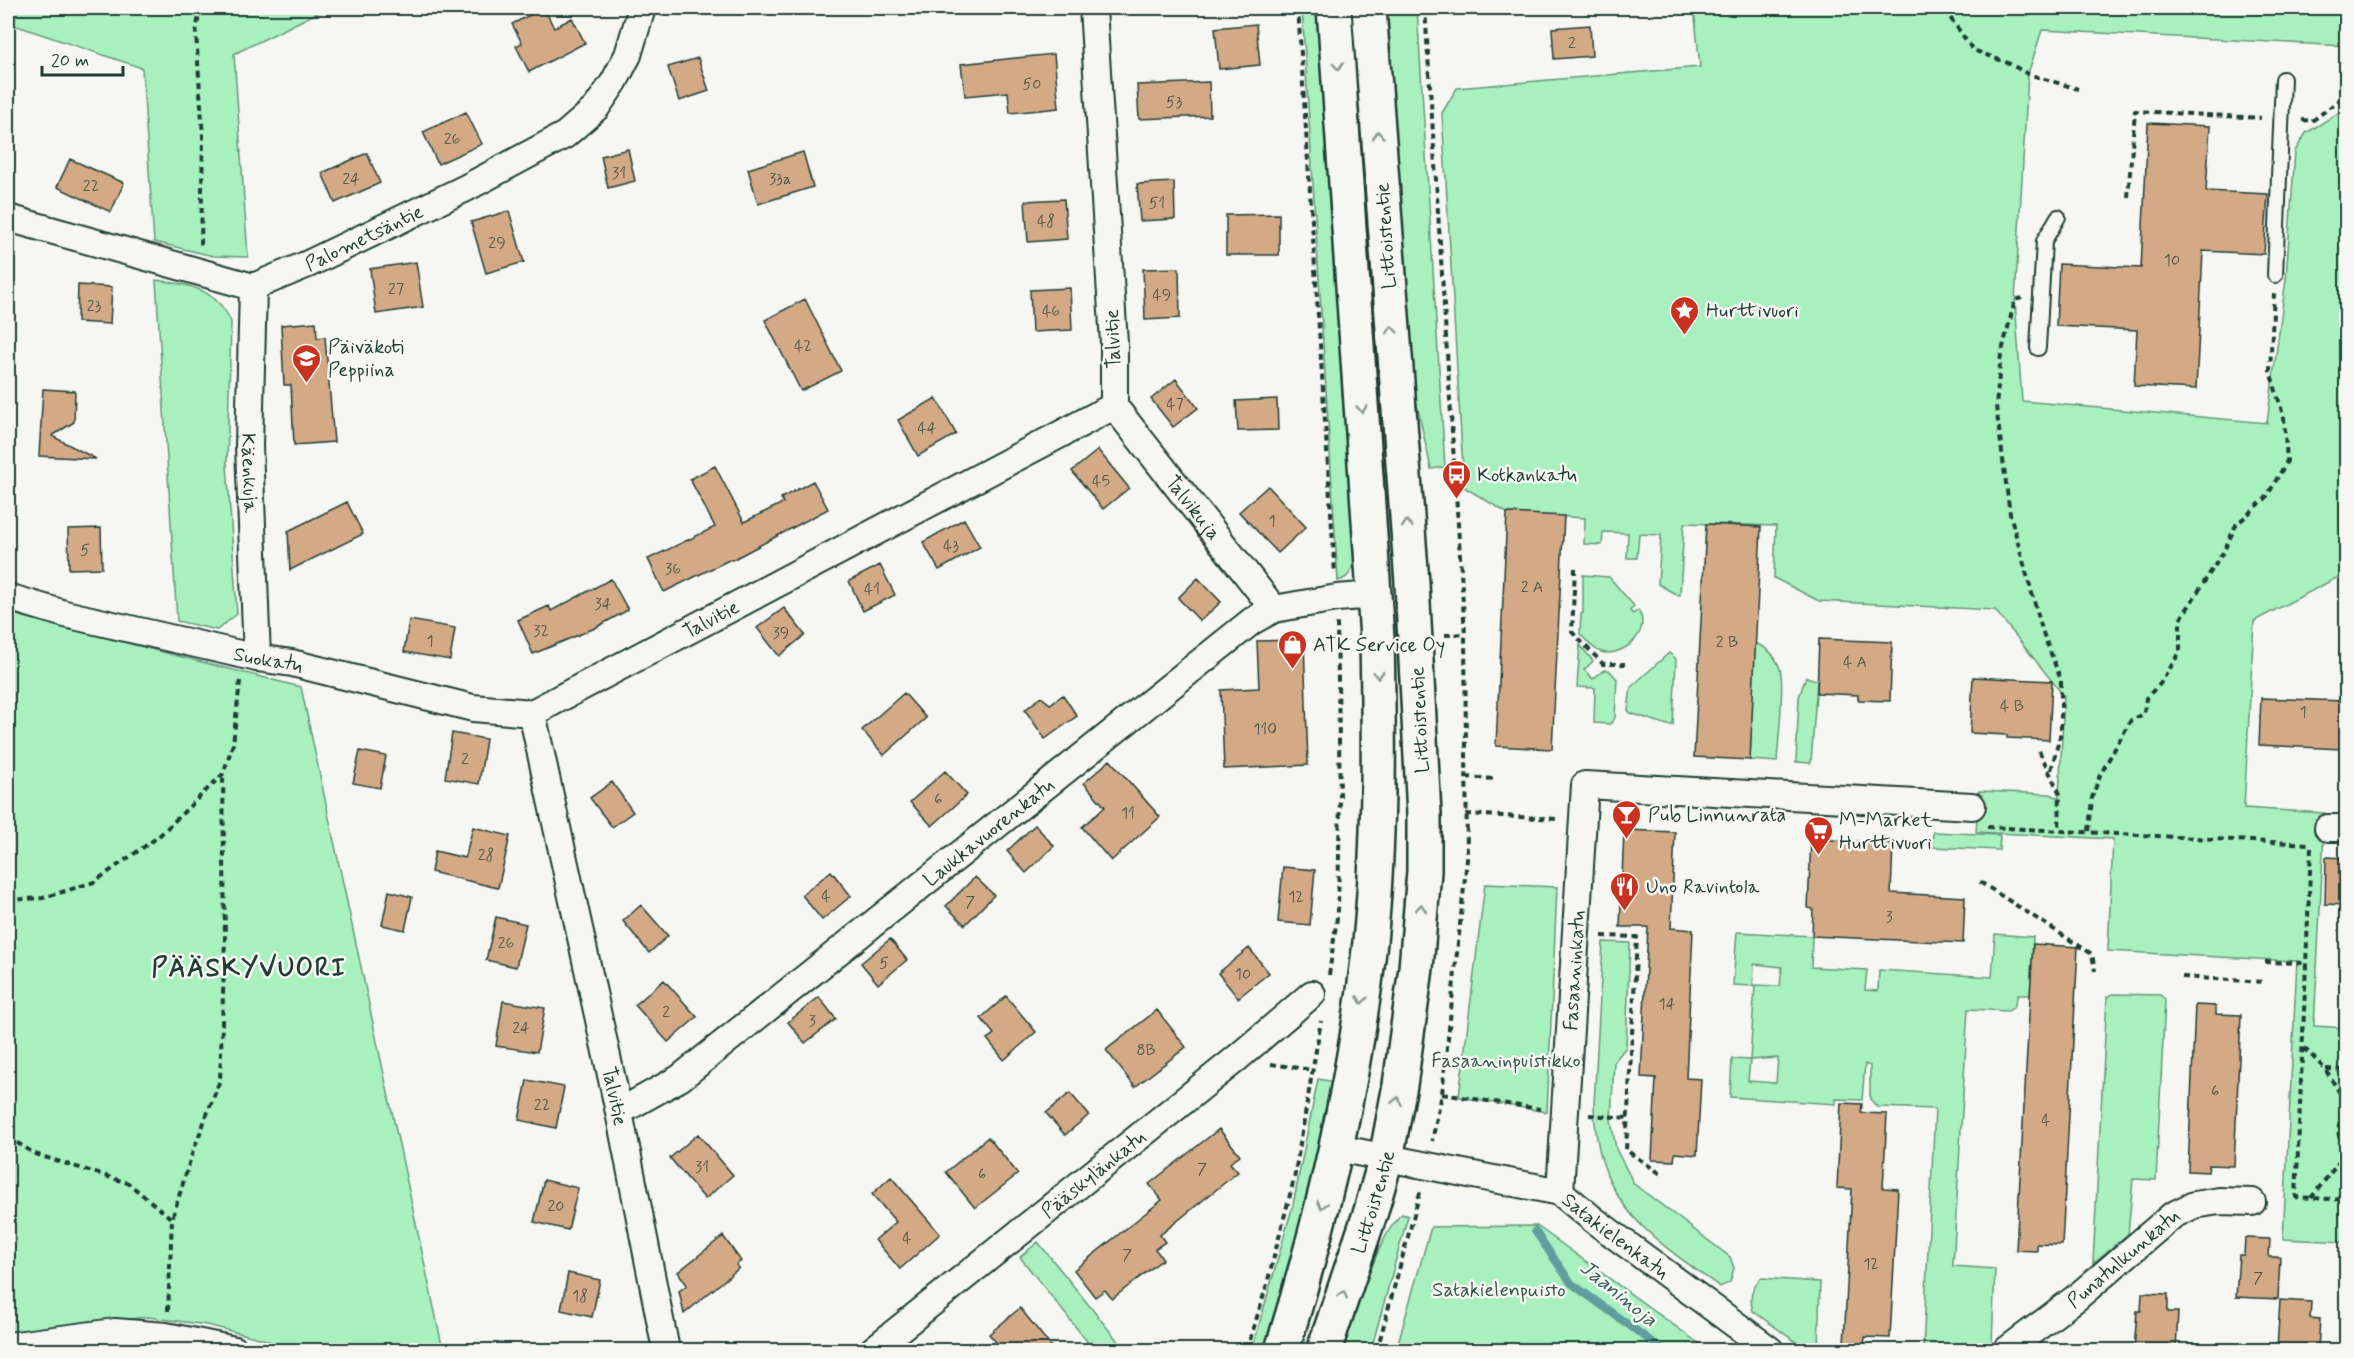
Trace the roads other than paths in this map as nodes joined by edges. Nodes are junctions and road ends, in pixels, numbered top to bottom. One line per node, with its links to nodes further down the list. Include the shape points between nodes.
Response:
1 (642, 8): 9 (street, Palometsäntie, via 615,82 596,108 565,135 466,188)
2 (1093, 8): 11 (street, Talvitie, via 1114,343)
3 (1334, 8): 12 (main road, Littoistentie, one-way to 12)
4 (1369, 8): 21 (main road, Littoistentie, one-way to 4, via 1416,968 1424,815 1412,583)
5 (2283, 79): 8 (lane)
6 (2058, 217): 10 (lane, via 2044,241)
7 (8, 218): 9 (street)
8 (2275, 275)
9 (253, 287): 15 (street, Käenkuja)
10 (2038, 348)
11 (1114, 406): 14 (street, Talvikuja); 16 (street, Talvitie)
12 (1374, 596): 14 (street, Laukkavuorenkatu); 20 (main road, Littoistentie, one-way to 20, via 1379,743 1377,836 1354,1058)
13 (8, 597): 15 (street, Suokatu, via 65,614)
14 (1274, 609): 19 (street, Laukkavuorenkatu, via 1209,654 680,1078 630,1106)
15 (250, 656): 16 (street, Suokatu, via 473,708)
16 (532, 713): 19 (street, Talvitie)
17 (1975, 816): 22 (street, Fasaaninkatu, via 1585,785)
18 (1321, 994): 27 (street, Pääskylänkatu)
19 (618, 1107): 26 (street, Talvitie)
20 (1337, 1148): 21 (street, Satakielenkatu); 28 (main road, Littoistentie, one-way to 28)
21 (1386, 1158): 22 (street, Satakielenkatu); 29 (main road, Littoistentie, one-way to 21)
22 (1560, 1192): 30 (street, Satakielenkatu)
23 (2252, 1202): 31 (street, Punatulkunkatu, via 2194,1205 2173,1215 2076,1298)
24 (8, 1346): 25 (street, via 115,1332 166,1336)
25 (236, 1350)
26 (666, 1350)
27 (873, 1350)
28 (1282, 1350)
29 (1324, 1350)
30 (1770, 1350)
31 (2007, 1350)

